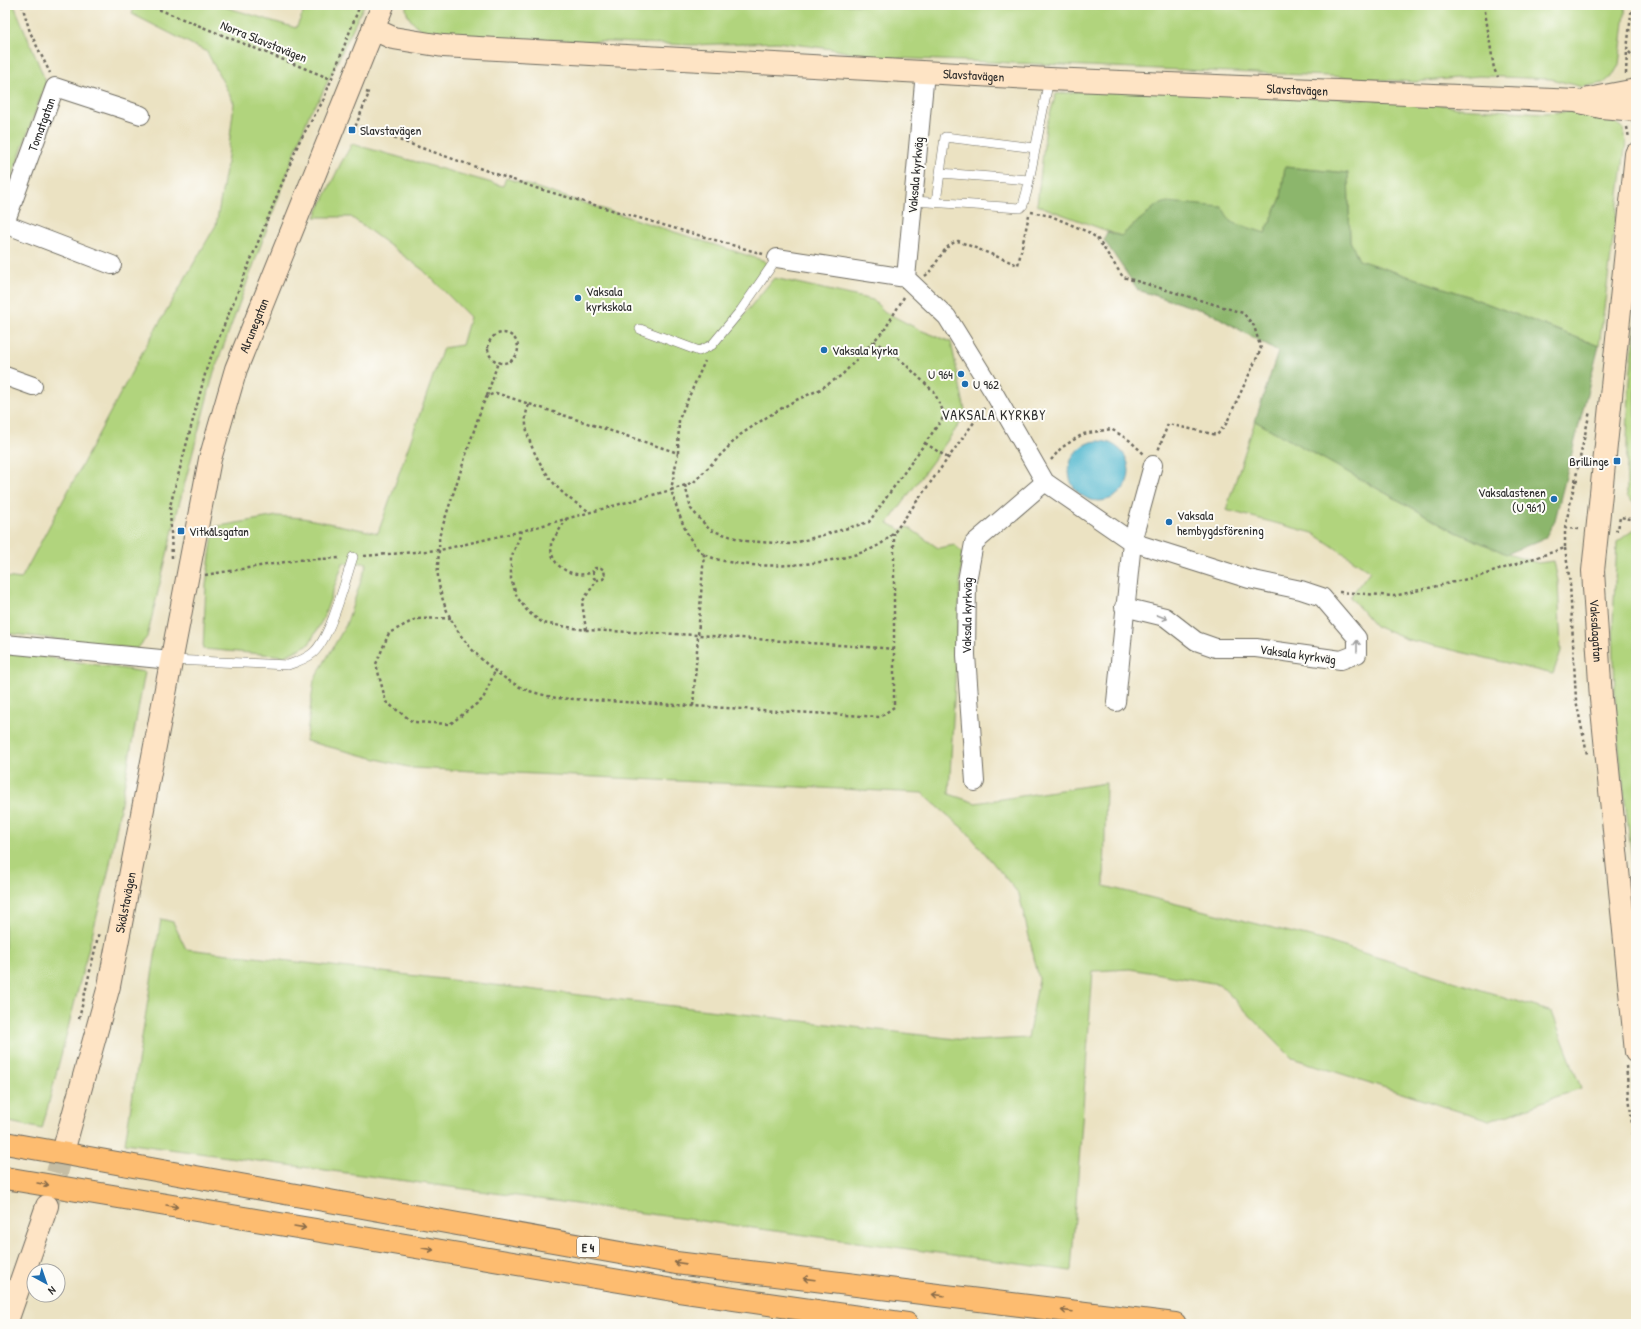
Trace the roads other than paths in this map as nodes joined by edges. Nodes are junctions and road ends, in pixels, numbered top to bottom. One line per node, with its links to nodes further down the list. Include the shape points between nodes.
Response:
1 (383, 5): 2 (street, Alrunegatan)
2 (373, 29): 3 (street, Slavstavägen, via 393,38 443,46); 30 (street, Alrunegatan, via 236,369 210,459)
3 (925, 72): 4 (street, Slavstavägen); 14 (street, Vaksala kyrkväg)
4 (1049, 79): 6 (street, Slavstavägen); 9 (lane)
5 (1636, 90): 6 (street, Slavstavägen)
6 (1576, 101): 7 (street, Slavstavägen, via 1601,107)
7 (1636, 110)
8 (141, 116): 17 (street, Tomatgatan, via 55,87)
9 (1035, 148): 11 (lane, via 945,137); 12 (lane)
10 (1636, 154): 16 (street, Vaksalagatan)
11 (940, 172): 12 (lane); 15 (lane)
12 (1029, 180): 15 (lane, via 1020,208)
13 (1636, 189): 16 (street, Vaksalagatan)
14 (913, 200): 15 (lane); 20 (street, Vaksala kyrkväg)
15 (936, 202)
16 (1631, 210): 33 (street, Vaksalagatan, via 1593,571 1601,699)
17 (5, 224): 19 (street, Tomatgatan)
18 (777, 258): 20 (street); 21 (lane, via 741,310 712,345 699,351)
19 (112, 265)
20 (909, 281): 25 (street, Vaksala kyrkväg, via 946,317 994,393)
21 (640, 329)
22 (5, 376): 23 (street)
23 (33, 386)
24 (1153, 465): 26 (street)
25 (1045, 482): 26 (street, Vaksala kyrkväg); 32 (street, Vaksala kyrkväg, via 974,543 967,581 966,655)
26 (1132, 542): 28 (street); 28 (street, Vaksala kyrkväg, one-way to 26, via 1165,617 1196,641 1216,648 1256,648 1341,660 1357,654 1357,638 1322,596 1249,579)
27 (354, 557): 30 (lane, via 325,636 314,652 301,661 288,665)
28 (1124, 607): 31 (street)
29 (5, 644): 30 (street)
30 (171, 660): 34 (street, Skölstavägen, via 109,986)
31 (1116, 702)
32 (975, 782)
33 (1636, 1052)
34 (66, 1141)
35 (5, 1143): 40 (highway, E 4, one-way to 35, via 676,1263)
36 (5, 1178): 39 (highway, E 4, one-way to 39, via 679,1291)
37 (47, 1206): 38 (street)
38 (6, 1324)
39 (907, 1324)
40 (1175, 1324)

